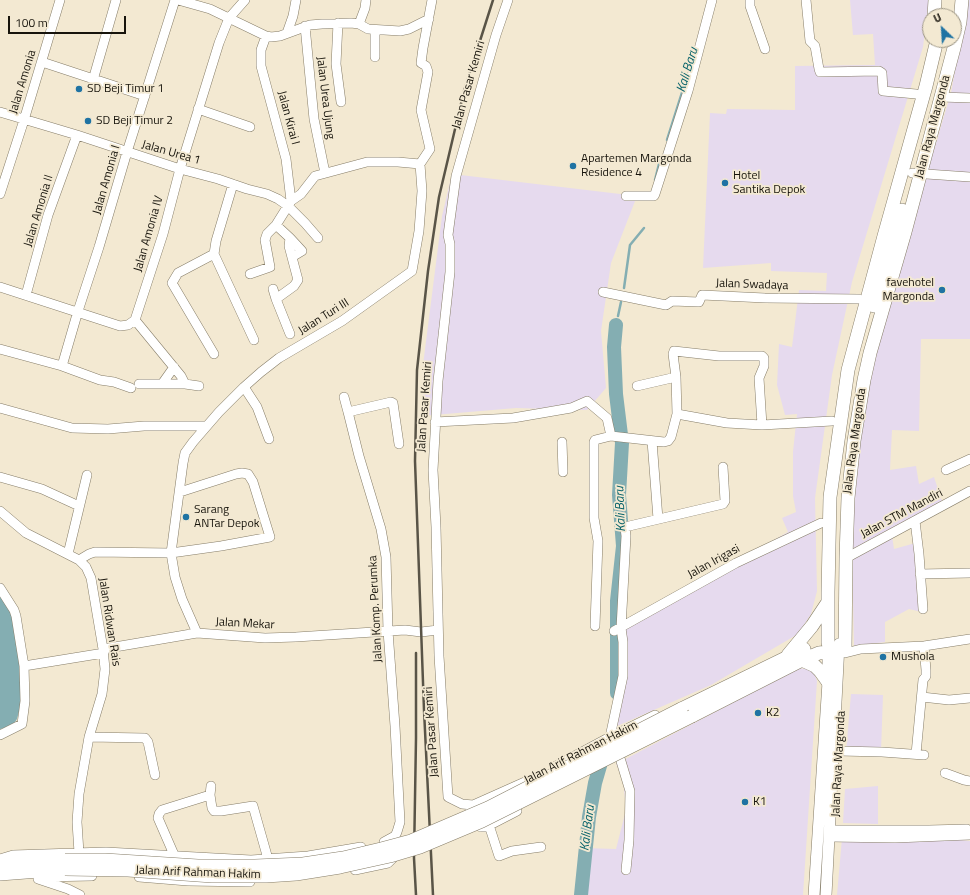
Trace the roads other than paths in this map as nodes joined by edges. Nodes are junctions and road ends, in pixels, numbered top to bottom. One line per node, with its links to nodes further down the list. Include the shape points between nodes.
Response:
1 (60, 0): 28 (street, Jalan Amonia)
2 (116, 0): 29 (street)
3 (175, 0): 31 (street, Jalan Amonia I)
4 (178, 0): 14 (street)
5 (245, 0): 15 (street, Jalan Amonia IV)
6 (296, 0): 21 (street)
7 (366, 0): 18 (street)
8 (432, 0): 16 (street)
9 (508, 0): 79 (street, Jalan Pasar Kemiri, via 456,176 448,235 450,272)
10 (712, 0): 47 (street, via 688,91 659,184 649,196)
11 (750, 0): 26 (street)
12 (806, 0): 30 (street, via 810,41 815,46 820,72 879,71 882,73 883,91)
13 (962, 0): 30 (highway, Jalan Raya Margonda, via 955,43)
14 (211, 4): 15 (street)
15 (229, 18): 22 (street); 34 (street, Jalan Amonia IV)
16 (429, 19): 20 (street, via 400,31); 40 (street, via 421,63 426,66 428,72 421,110 430,149)
17 (338, 23): 18 (street); 19 (street); 33 (street, via 336,64)
18 (359, 24): 20 (street)
19 (305, 26): 21 (street); 42 (street, Jalan Urea Ujung, via 314,119)
20 (375, 30): 27 (street)
21 (287, 33): 22 (street)
22 (265, 39): 48 (street, Jalan Kirai I, via 261,50 262,66 286,159)
23 (930, 48): 30 (highway, Jalan Raya Margonda)
24 (935, 48): 30 (highway, Jalan Raya Margonda)
25 (945, 48): 30 (highway, Jalan Raya Margonda)
26 (765, 49)
27 (375, 57)
28 (42, 62): 29 (street); 36 (street, Jalan Amonia)
29 (93, 80): 31 (street)
30 (927, 91): 32 (street); 43 (highway, Jalan Raya Margonda); 58 (highway, Jalan Raya Margonda); 65 (highway, Jalan Raya Margonda)
31 (144, 96): 39 (street, Jalan Amonia I)
32 (970, 98)
33 (341, 102)
34 (198, 109): 37 (street); 41 (street, Jalan Amonia IV)
35 (0, 112): 36 (street, Jalan Urea 1)
36 (24, 120): 38 (street, Jalan Urea 1); 46 (street, Jalan Amonia)
37 (250, 127)
38 (77, 135): 39 (street, Jalan Urea 1); 56 (street, Jalan Amonia II, via 48,215)
39 (127, 152): 41 (street, Jalan Urea 1); 59 (street, Jalan Amonia I)
40 (420, 164): 42 (street, via 367,162); 72 (street, Jalan Turi III, via 422,192 412,271 342,321 279,358)
41 (180, 169): 45 (street, Jalan Urea 1); 60 (street, Jalan Amonia IV, via 163,234)
42 (325, 173): 48 (street, via 315,176)
43 (916, 173): 44 (street); 65 (highway, Jalan Raya Margonda)
44 (970, 177)
45 (233, 184): 48 (street, Jalan Urea 1); 51 (street)
46 (0, 194)
47 (626, 196)
48 (290, 204): 49 (street); 50 (street, Jalan Urea 1)
49 (276, 224): 52 (street, via 265,240 270,267); 57 (street, via 290,238 289,246 297,282)
50 (318, 238)
51 (214, 254): 62 (street); 64 (street, via 178,273 172,283)
52 (250, 274)
53 (0, 287): 56 (street)
54 (273, 289): 57 (street)
55 (603, 292): 58 (street, Jalan Swadaya, via 666,304 672,301 699,302 702,295)
56 (26, 295): 59 (street)
57 (276, 299): 61 (street)
58 (859, 299): 65 (highway, Jalan Raya Margonda)
59 (78, 311): 60 (street, via 124,326); 66 (street, Jalan Amonia I)
60 (135, 320): 67 (street)
61 (290, 334)
62 (254, 340)
63 (0, 349): 66 (street)
64 (214, 354)
65 (855, 359): 78 (highway, Jalan Raya Margonda); 89 (highway, Jalan Raya Margonda); 103 (highway, Jalan Raya Margonda)
66 (62, 366): 69 (street, via 100,380 135,386)
67 (174, 367): 69 (street); 70 (street)
68 (676, 377): 73 (street); 77 (street); 80 (street, via 674,351 719,356 763,356 764,366 759,378)
69 (162, 384): 70 (street)
70 (185, 384): 71 (street)
71 (199, 386)
72 (244, 386): 81 (street, Jalan Turi III); 83 (street, via 257,407)
73 (637, 386)
74 (344, 397): 76 (street, Jalan Komp. Perumka)
75 (0, 408): 81 (street, via 72,428 108,430 144,426)
76 (348, 412): 86 (street, via 393,403); 113 (street, Jalan Komp. Perumka, via 381,528 386,557)
77 (677, 414): 80 (street, via 727,423); 84 (street, via 670,439 664,442)
78 (832, 421): 80 (street); 89 (highway, Jalan Raya Margonda)
79 (435, 422): 82 (street, via 513,418 571,408 587,401 606,418); 111 (street, Jalan Pasar Kemiri, via 433,470)
80 (762, 424)
81 (206, 426): 95 (street, Jalan Turi III, via 185,453)
82 (612, 437): 84 (street); 110 (street, via 594,442 594,518 598,541)
83 (269, 439)
84 (652, 441): 98 (street)
85 (562, 442): 91 (street)
86 (398, 444)
87 (970, 459): 90 (street)
88 (723, 467): 98 (street, via 725,501 722,504)
89 (829, 470): 100 (highway, Jalan Raya Margonda); 108 (highway, Jalan Raya Margonda)
90 (946, 470)
91 (563, 472)
92 (88, 475): 96 (street)
93 (0, 477): 96 (street, via 42,489)
94 (970, 491): 99 (street, Jalan STM Mandiri)
95 (180, 492): 101 (street, Jalan Turi III); 101 (street, via 236,474 248,474 254,482 270,537)
96 (79, 506): 102 (street)
97 (0, 511): 102 (street, via 26,533)
98 (658, 519): 112 (street, via 625,527)
99 (914, 521): 103 (street, Jalan STM Mandiri); 106 (street)
100 (821, 523): 108 (highway, Jalan Raya Margonda, via 822,577); 112 (street, Jalan Irigasi, via 736,563)
101 (171, 553): 104 (street, via 95,552); 114 (street, Jalan Turi III, via 182,599)
102 (68, 554): 104 (street)
103 (842, 558): 117 (highway, Jalan Raya Margonda)
104 (80, 560): 118 (street, Jalan Ridwan Rais, via 91,578)
105 (970, 573): 106 (street)
106 (920, 574): 109 (street)
107 (0, 588): 121 (street, via 16,616)
108 (828, 597): 117 (highway, Jalan Raya Margonda); 119 (highway, via 812,626)
109 (923, 609)
110 (595, 626)
111 (438, 630): 113 (street, Jalan Mekar); 134 (street, Jalan Pasar Kemiri, via 448,797 462,804)
112 (617, 630): 128 (street, via 623,642 623,676)
113 (388, 631): 114 (street, Jalan Mekar, via 265,638); 139 (street, Jalan Komp. Perumka, via 400,822 395,836)
114 (197, 633): 118 (street, Jalan Mekar)
115 (970, 639): 116 (street)
116 (924, 646): 117 (street); 123 (street, via 926,676)
117 (838, 648): 119 (highway, Jalan Arif Rahman Hakim, via 811,646); 120 (highway, Jalan Arif Rahman Hakim); 122 (main road, Jalan Raya Margonda); 129 (main road, Jalan Raya Margonda); 137 (main road, Jalan Raya Margonda)
118 (103, 651): 121 (street, Jalan Mekar); 127 (street, Jalan Ridwan Rais, via 105,669 102,694)
119 (784, 659): 125 (highway, Jalan Arif Rahman Hakim)
120 (802, 660): 122 (highway, via 815,666); 125 (highway, Jalan Arif Rahman Hakim)
121 (24, 666): 126 (street, via 23,723)
122 (828, 682): 154 (main road, Jalan Raya Margonda)
123 (922, 697): 124 (street, via 949,700); 129 (street, via 918,723 920,755)
124 (970, 698)
125 (702, 704): 128 (street, Jalan Arif Rahman Hakim, via 664,711); 130 (street, Jalan Arif Rahman Hakim, via 673,730); 147 (highway, Jalan Arif Rahman Hakim, bridge, via 681,709 488,808 410,841 381,849 303,864 198,866 104,860); 147 (highway, Jalan Arif Rahman Hakim, bridge, via 692,716 482,821 420,848 390,856 340,868 266,876 212,876)
126 (0, 735)
127 (89, 737): 132 (street, via 145,738); 141 (street, Jalan Ridwan Rais, via 77,809)
128 (610, 737): 134 (street, Jalan Arif Rahman Hakim, via 521,784)
129 (840, 751): 137 (main road, Jalan Raya Margonda)
130 (620, 758): 135 (street, Jalan Arif Rahman Hakim); 148 (street, via 630,791)
131 (945, 773): 133 (street)
132 (155, 775)
133 (970, 781)
134 (473, 805): 135 (street, via 470,811 474,823 481,827)
135 (489, 825): 140 (street, via 499,856 512,851)
136 (970, 829): 137 (street)
137 (833, 834): 138 (street, via 895,838); 155 (main road, Jalan Raya Margonda); 156 (main road, Jalan Raya Margonda)
138 (970, 835)
139 (384, 842): 143 (street, Jalan Arif Rahman Hakim, via 344,851); 152 (street, Jalan Arif Rahman Hakim, via 393,848 393,858 388,864)
140 (542, 847)
141 (79, 853): 142 (street, Jalan Arif Rahman Hakim); 144 (street, Jalan Arif Rahman Hakim, via 13,855)
142 (174, 857): 145 (street, Jalan Arif Rahman Hakim); 145 (street, via 158,818 159,814 162,810 211,791 214,810 253,806)
143 (278, 858): 145 (street, Jalan Arif Rahman Hakim); 152 (street, via 285,863)
144 (0, 859)
145 (268, 859)
146 (0, 864): 147 (highway, Jalan Arif Rahman Hakim)
147 (65, 864): 149 (highway, Jalan Arif Rahman Hakim)
148 (626, 870)
149 (14, 873): 150 (highway, Jalan Arif Rahman Hakim); 151 (street)
150 (0, 874)
151 (31, 877): 152 (street, Jalan Arif Rahman Hakim, via 132,877 232,883); 153 (street)
152 (284, 880)
153 (80, 895)
154 (814, 895)
155 (826, 895)
156 (832, 895)

